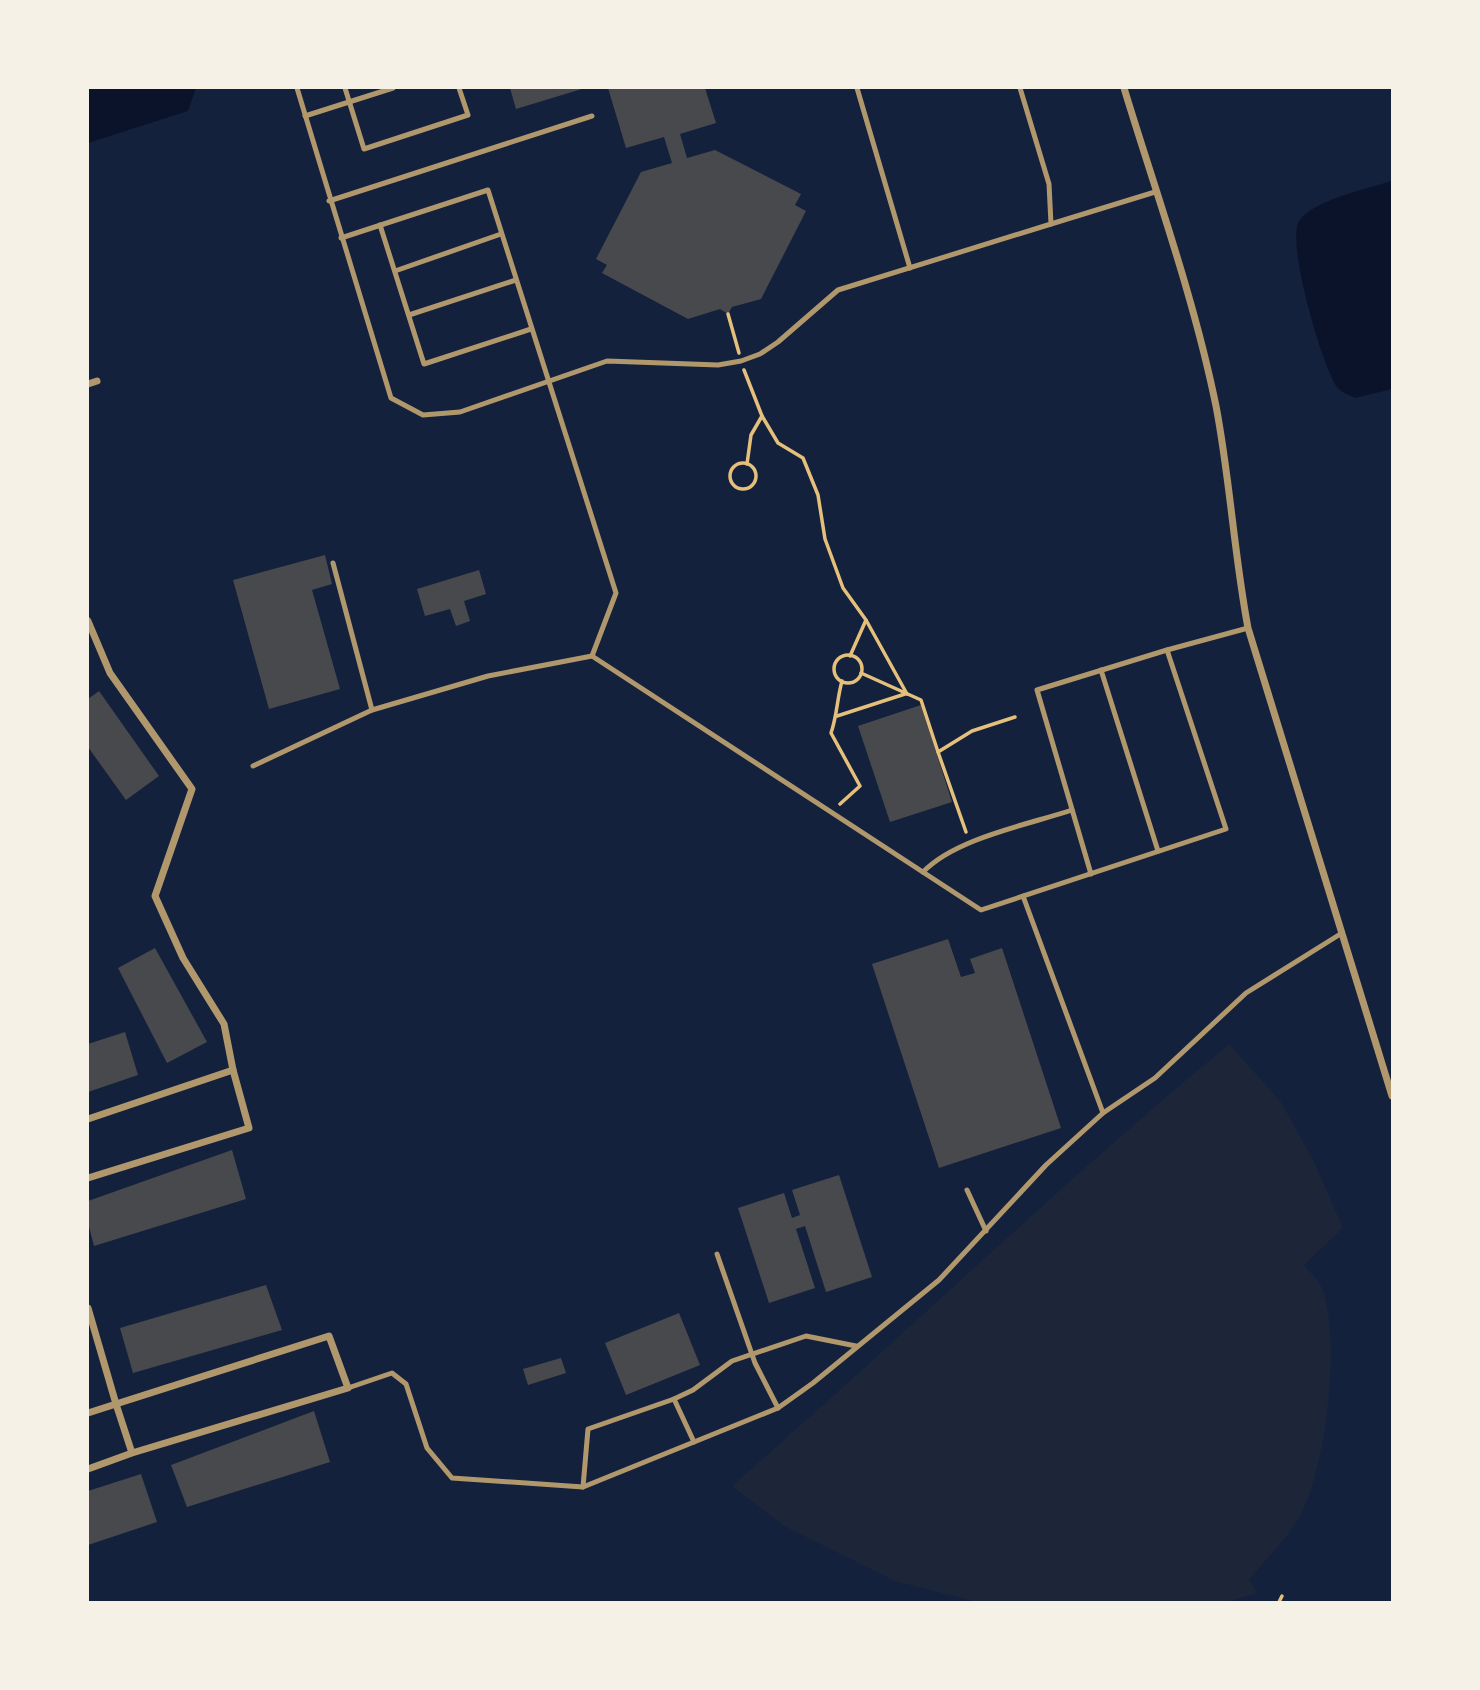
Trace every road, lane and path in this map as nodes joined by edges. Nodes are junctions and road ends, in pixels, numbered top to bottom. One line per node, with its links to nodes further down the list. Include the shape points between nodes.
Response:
1 (297, 88): 9 (lane)
2 (345, 88): 8 (lane)
3 (393, 88): 8 (lane)
4 (460, 88): 8 (lane, via 468,116 365,149)
5 (858, 88): 17 (lane)
6 (1020, 88): 13 (lane, via 1049,184)
7 (1124, 88): 11 (street)
8 (349, 102): 9 (lane)
9 (305, 116): 12 (lane)
10 (592, 116): 12 (lane)
11 (1155, 192): 13 (lane); 32 (street, via 1216,407)
12 (329, 201): 16 (lane)
13 (1051, 224): 17 (lane)
14 (380, 225): 15 (lane, via 488,190); 16 (lane); 18 (lane)
15 (501, 234): 18 (lane); 19 (lane)
16 (341, 238): 25 (lane, via 391,398 423,415 460,412)
17 (910, 268): 23 (lane, via 838,290 778,342)
18 (395, 271): 21 (lane)
19 (516, 281): 21 (lane); 22 (lane)
20 (728, 314): 23 (path)
21 (409, 315): 22 (lane, via 424,364)
22 (531, 329): 25 (lane)
23 (741, 361): 25 (lane, via 718,365 607,360); 27 (path)
24 (97, 381): 26 (street)
25 (547, 382): 34 (lane, via 616,593)
26 (88, 384)
27 (762, 416): 28 (path, via 751,435); 31 (path, via 778,443 803,457 843,588)
28 (747, 464): 28 (path, via 735,466 731,472 732,483 739,488 754,482 755,474)
29 (334, 563): 40 (lane)
30 (88, 621): 53 (street, via 110,673 192,789 155,896 183,958 224,1024)
31 (866, 621): 35 (path); 39 (path)
32 (1248, 628): 33 (lane); 52 (street)
33 (1167, 650): 36 (lane); 48 (lane, via 1226,829)
34 (592, 656): 40 (lane, via 488,676); 46 (lane)
35 (850, 656): 37 (path, via 861,664); 38 (path, via 836,663 834,671)
36 (1101, 670): 45 (lane, via 1037,690); 48 (lane)
37 (861, 673): 38 (path, via 851,683); 39 (path)
38 (842, 681): 41 (path)
39 (907, 694): 41 (path); 43 (path, via 921,700)
40 (372, 710): 44 (lane)
41 (837, 716): 46 (path, via 831,733 860,786)
42 (1015, 717): 43 (path, via 972,732)
43 (938, 752): 47 (path)
44 (253, 766)
45 (1072, 810): 49 (lane, via 958,848 937,857); 50 (lane)
46 (832, 813): 49 (lane)
47 (967, 834)
48 (1158, 851): 50 (lane)
49 (923, 872): 51 (lane, via 981,910)
50 (1091, 874): 51 (lane)
51 (1023, 896): 55 (lane)
52 (1342, 933): 54 (street); 55 (lane, via 1246,993 1155,1077)
53 (233, 1070): 56 (street); 57 (street, via 249,1128)
54 (1392, 1096)
55 (1103, 1113): 59 (lane, via 1046,1165)
56 (88, 1119)
57 (88, 1178)
58 (967, 1190): 59 (lane)
59 (986, 1231): 62 (lane, via 939,1280)
60 (717, 1254): 63 (lane)
61 (88, 1308): 66 (street)
62 (856, 1346): 63 (lane, via 806,1336); 67 (lane)
63 (752, 1352): 65 (lane); 67 (lane)
64 (348, 1388): 66 (street, via 329,1336); 70 (street); 72 (lane, via 392,1373 406,1384 427,1448 452,1478)
65 (674, 1399): 69 (lane); 72 (lane, via 588,1429)
66 (116, 1404): 68 (street); 70 (street)
67 (778, 1408): 69 (lane)
68 (88, 1413)
69 (694, 1442): 72 (lane)
70 (132, 1452): 71 (street)
71 (88, 1469)
72 (583, 1487)
73 (1282, 1596): 74 (path)
74 (1279, 1602)

